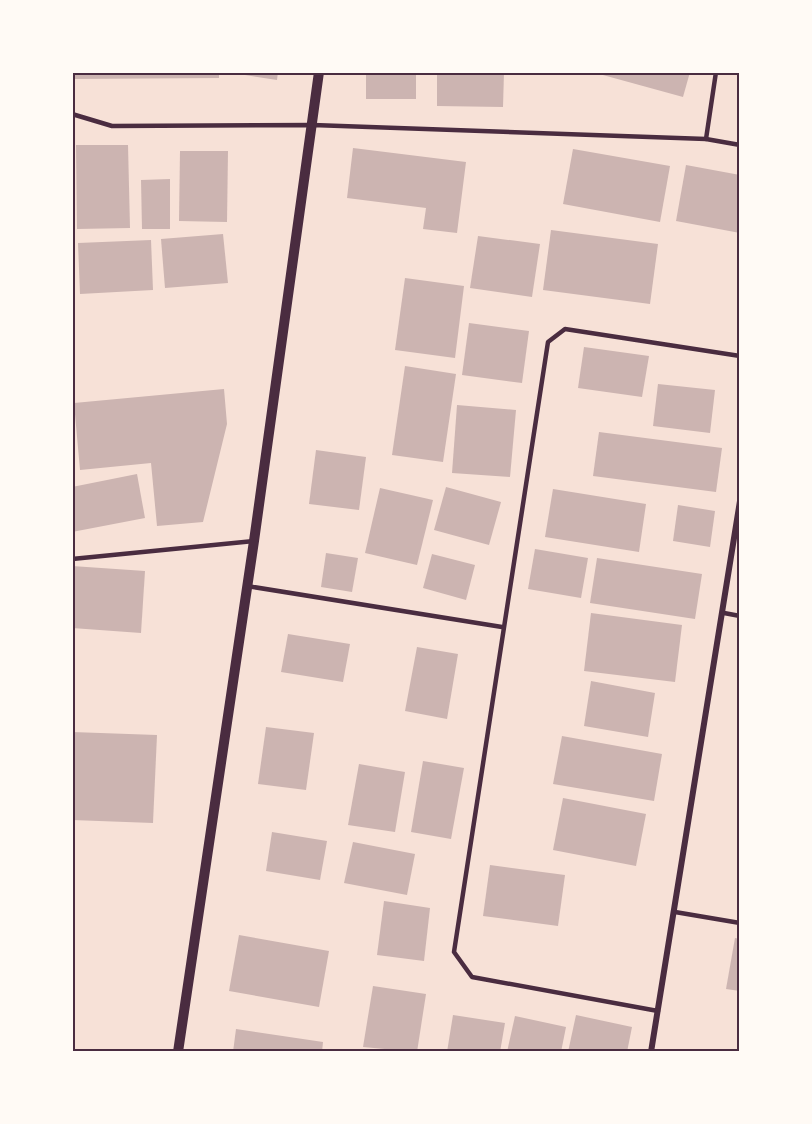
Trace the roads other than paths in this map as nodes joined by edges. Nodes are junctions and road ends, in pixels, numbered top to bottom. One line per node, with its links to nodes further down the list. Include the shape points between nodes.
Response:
1 (319, 72): 4 (street)
2 (716, 72): 5 (lane)
3 (72, 114): 4 (lane, via 112,126)
4 (313, 125): 5 (lane); 9 (street)
5 (706, 139): 6 (lane)
6 (740, 145)
7 (740, 356): 14 (lane, via 565,329 548,342)
8 (740, 501): 12 (street)
9 (254, 541): 10 (lane); 11 (street)
10 (72, 559)
11 (247, 585): 14 (lane); 18 (street)
12 (723, 613): 13 (lane); 15 (street)
13 (740, 616)
14 (502, 627): 17 (lane, via 454,952 472,977)
15 (675, 912): 16 (lane); 17 (street)
16 (740, 923)
17 (658, 1011): 19 (street)
18 (178, 1052)
19 (651, 1052)

